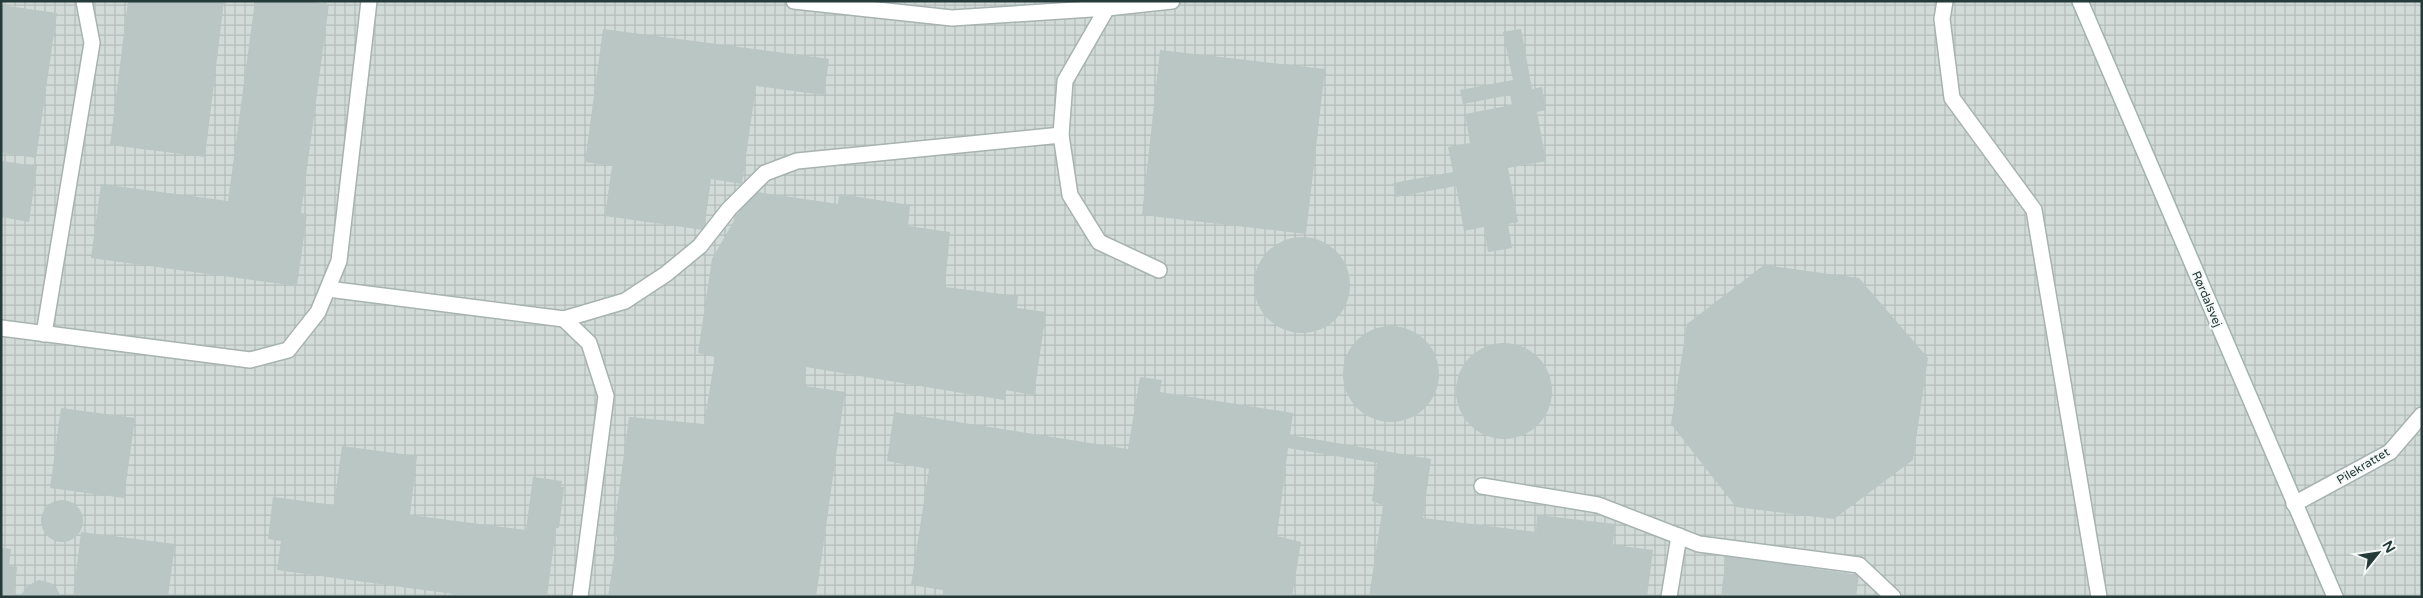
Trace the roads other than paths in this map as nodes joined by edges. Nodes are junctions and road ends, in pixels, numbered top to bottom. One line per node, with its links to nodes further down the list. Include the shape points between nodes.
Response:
1 (84, 1): 13 (street, via 92,43)
2 (369, 1): 10 (street, via 339,261)
3 (794, 1): 7 (street, via 952,18)
4 (1172, 1): 7 (street)
5 (1945, 1): 21 (street, via 1942,19 1952,98 2034,210)
6 (2080, 1): 16 (street, Rørdalsvej)
7 (1107, 8): 8 (street, via 1065,81)
8 (1061, 135): 9 (street, via 1070,195 1098,242); 11 (street, via 797,161 765,173 729,208 700,246 666,274 625,301)
9 (1158, 270)
10 (328, 289): 11 (street); 13 (street, via 318,312 288,350 250,360)
11 (564, 320): 18 (street, via 589,343 606,396)
12 (1, 328): 13 (street)
13 (44, 334)
14 (2422, 415): 16 (street, Pilekrattet, via 2390,452)
15 (1482, 486): 17 (street, via 1598,505)
16 (2294, 504): 22 (street, Rørdalsvej)
17 (1679, 536): 19 (street); 20 (street, via 1699,544 1859,565)
18 (580, 597)
19 (1669, 597)
20 (1893, 597)
21 (2100, 597)
22 (2335, 597)

